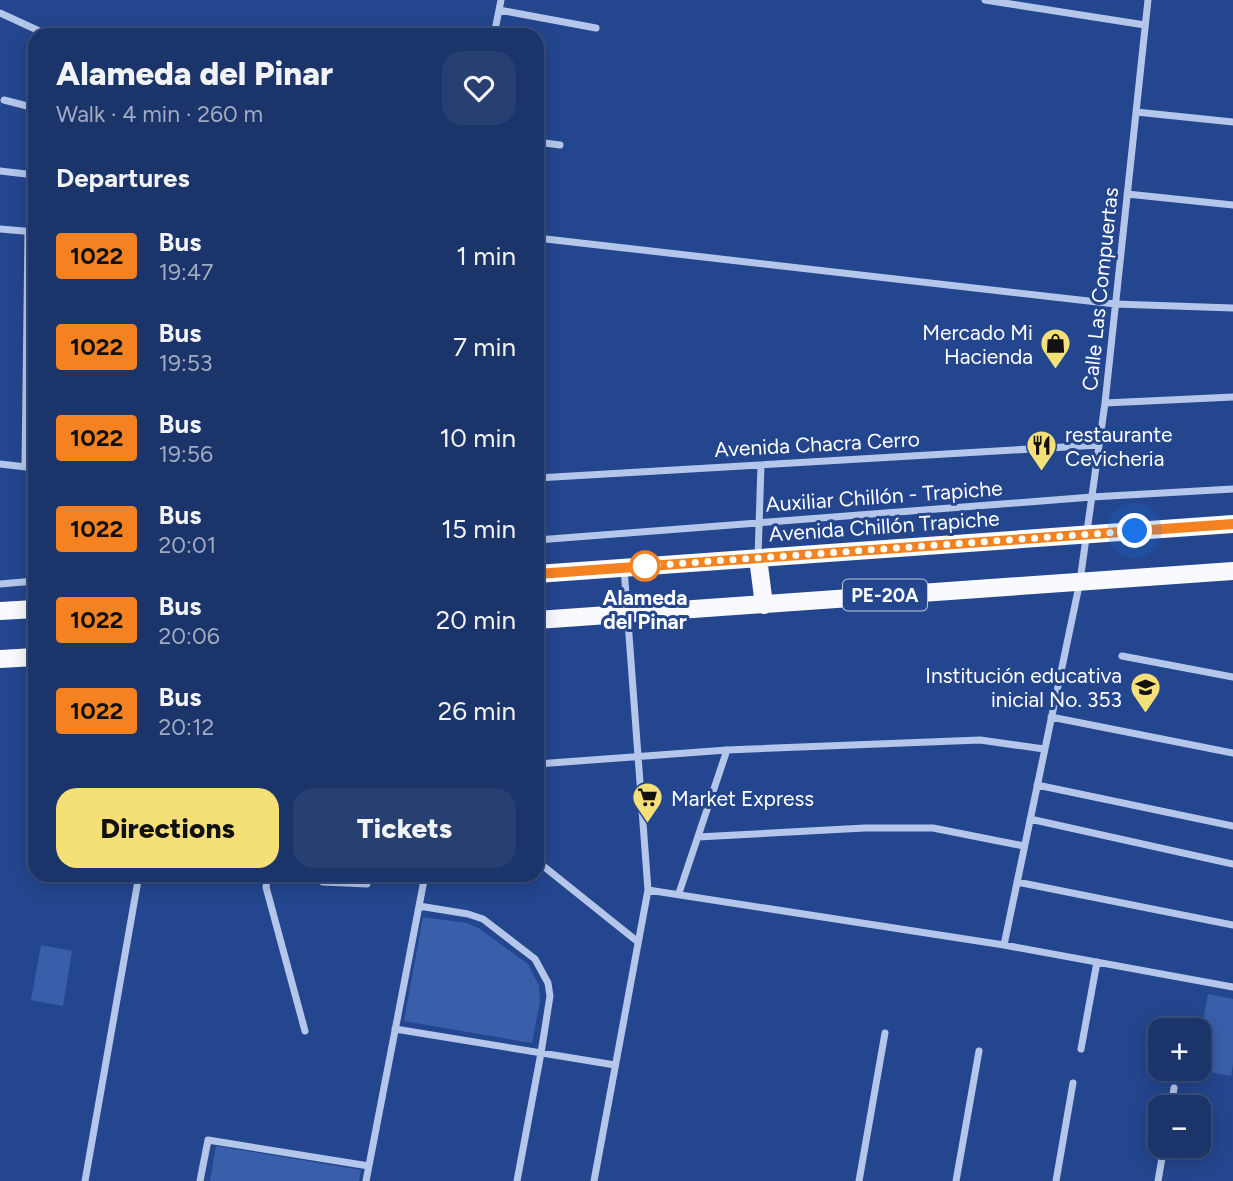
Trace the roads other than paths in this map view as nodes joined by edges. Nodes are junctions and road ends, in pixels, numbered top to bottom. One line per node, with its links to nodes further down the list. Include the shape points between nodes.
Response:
1 (500, 0): 4 (street)
2 (985, 0): 6 (street)
3 (1148, 0): 6 (street, Calle Las Compuertas)
4 (499, 10): 8 (street); 9 (street)
5 (0, 13): 7 (street)
6 (1145, 25): 12 (street, Calle Las Compuertas)
7 (33, 28)
8 (495, 28)
9 (596, 28)
10 (4, 100): 11 (street)
11 (28, 106)
12 (1136, 112): 13 (street); 18 (street, Calle Las Compuertas)
13 (1233, 122)
14 (544, 143): 15 (street)
15 (560, 145)
16 (0, 171): 17 (street)
17 (28, 174)
18 (1127, 194): 19 (street); 23 (street, Calle Las Compuertas)
19 (1233, 205)
20 (0, 229): 21 (street)
21 (28, 232)
22 (544, 239): 23 (street)
23 (1115, 304): 24 (street); 27 (street, Calle Las Compuertas)
24 (1233, 308)
25 (28, 366): 31 (street)
26 (1233, 397): 27 (street)
27 (1105, 403): 28 (street, Calle Las Compuertas)
28 (1099, 444): 30 (street, Avenida Chacra Cerro); 35 (street, Calle Las Compuertas)
29 (0, 464): 31 (street)
30 (761, 465): 33 (street, Avenida Chacra Cerro); 36 (street)
31 (25, 467): 32 (street)
32 (28, 467)
33 (544, 478)
34 (1233, 489): 35 (street, Auxiliar Chillón - Trapiche)
35 (1092, 498): 36 (street, Auxiliar Chillón - Trapiche); 38 (street, Calle Las Compuertas)
36 (760, 523): 39 (street, Auxiliar Chillón - Trapiche); 40 (street)
37 (1233, 524): 38 (main road, Avenida Chillón Trapiche / PE-20A)
38 (1087, 534): 40 (main road, Avenida Chillón Trapiche / PE-20A); 44 (street, Calle Las Compuertas)
39 (544, 539)
40 (758, 558): 41 (main road, Avenida Chillón Trapiche / PE-20A); 47 (main road)
41 (624, 568): 43 (main road, Avenida Chillón Trapiche / PE-20A); 50 (street)
42 (1233, 570): 44 (main road, PE-20A)
43 (544, 574)
44 (1080, 581): 47 (main road, PE-20A); 56 (street, Calle Las Compuertas)
45 (28, 582): 46 (street)
46 (0, 584)
47 (764, 605): 50 (main road, PE-20A)
48 (28, 609): 49 (main road)
49 (0, 611)
50 (626, 614): 51 (main road, PE-20A); 60 (street)
51 (544, 620)
52 (1122, 656): 55 (street)
53 (28, 657): 54 (main road)
54 (0, 659)
55 (1233, 677)
56 (1051, 718): 57 (street, Calle Las Compuertas); 59 (street)
57 (1044, 749): 58 (street, via 979,740); 62 (street, Calle Las Compuertas)
58 (727, 750): 60 (street); 65 (street)
59 (1233, 753)
60 (637, 757): 61 (street); 75 (street)
61 (544, 764)
62 (1037, 785): 63 (street, Calle Las Compuertas); 64 (street)
63 (1030, 819): 66 (street, Calle Las Compuertas); 67 (street)
64 (1233, 826)
65 (698, 837): 66 (street, via 933,828); 76 (street)
66 (1024, 846): 74 (street, Calle Las Compuertas)
67 (1233, 864)
68 (544, 867): 79 (street)
69 (138, 882): 95 (street)
70 (267, 882): 84 (street)
71 (323, 882): 72 (street)
72 (367, 882)
73 (424, 882): 77 (street)
74 (1017, 882): 78 (street); 80 (street, Calle Las Compuertas)
75 (648, 890): 76 (street); 79 (street)
76 (679, 893): 80 (street)
77 (419, 906): 83 (street); 88 (street, via 483,919 535,959 550,996)
78 (1233, 925)
79 (638, 942): 89 (street)
80 (1004, 944): 81 (street)
81 (1097, 962): 82 (street); 86 (street)
82 (1233, 987)
83 (395, 1029): 88 (street); 94 (street)
84 (305, 1031)
85 (885, 1033): 100 (street)
86 (1082, 1049)
87 (979, 1051): 101 (street)
88 (541, 1053): 89 (street); 98 (street)
89 (615, 1065): 99 (street)
90 (1073, 1083): 102 (street)
91 (1174, 1088): 92 (street)
92 (1173, 1095)
93 (1162, 1158): 103 (street)
94 (369, 1166): 96 (street, via 208,1140); 97 (street)
95 (85, 1181)
96 (200, 1181)
97 (366, 1181)
98 (517, 1181)
99 (594, 1181)
100 (859, 1181)
101 (956, 1181)
102 (1056, 1181)
103 (1158, 1181)

